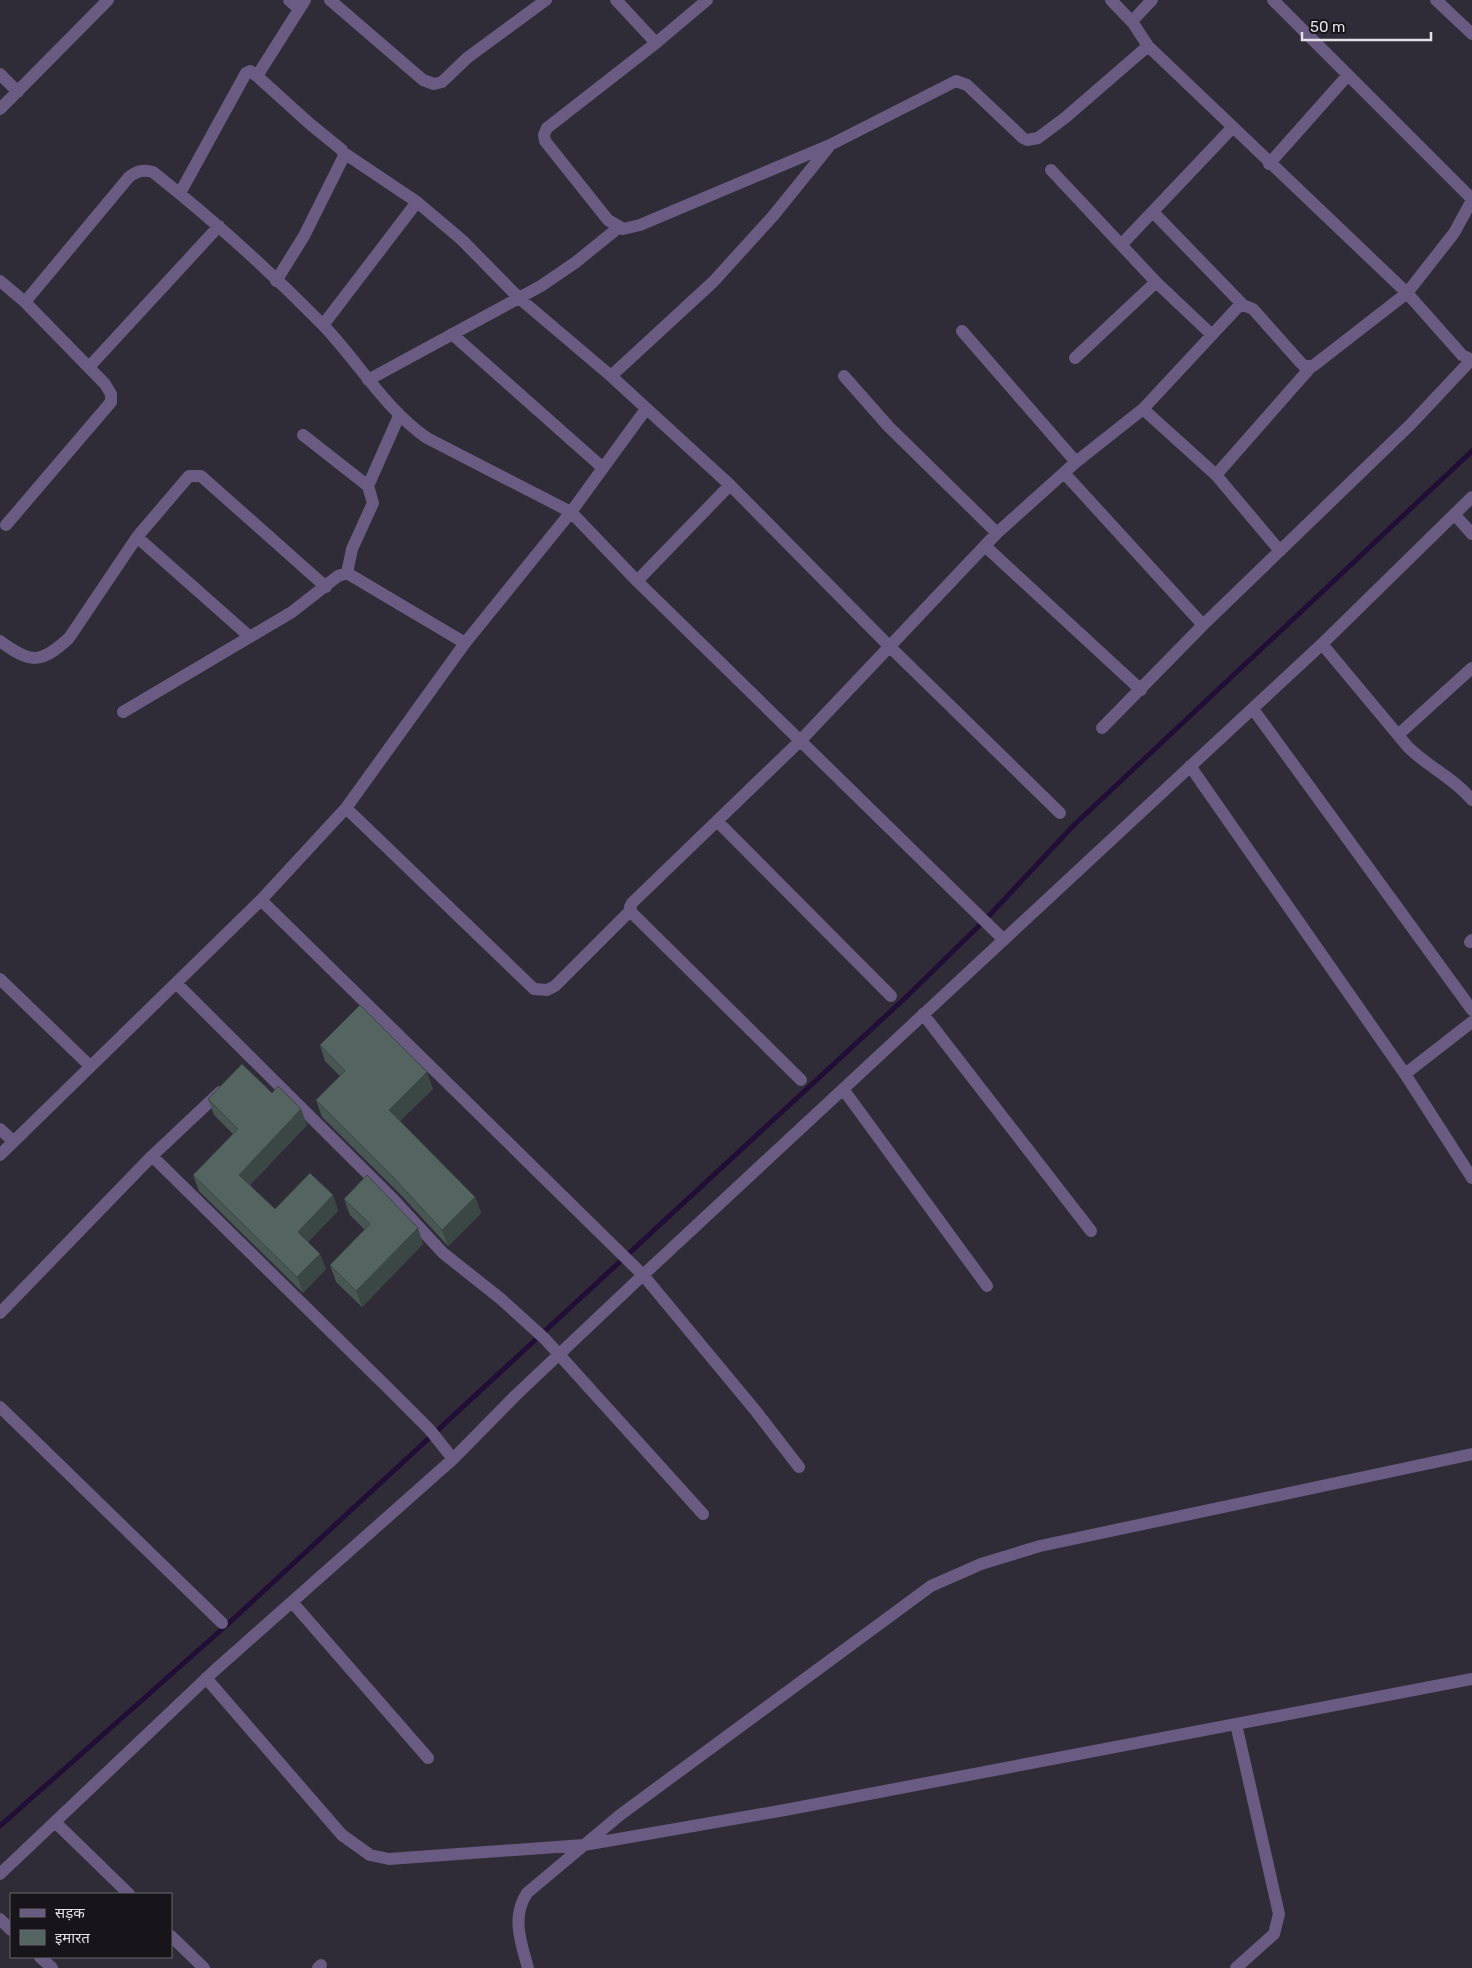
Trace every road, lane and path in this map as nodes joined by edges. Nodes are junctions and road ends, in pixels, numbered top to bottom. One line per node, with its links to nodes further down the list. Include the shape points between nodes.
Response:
1 (108, 0): 19 (street)
2 (289, 0): 11 (street)
3 (330, 0): 4 (street, via 423,80 434,84 442,82 467,58)
4 (546, 0)
5 (616, 0): 14 (street)
6 (707, 0): 14 (street)
7 (1111, 0): 12 (street)
8 (1152, 0): 12 (street)
9 (1273, 0): 17 (street)
10 (1436, 0): 13 (street)
11 (302, 5): 18 (street)
12 (1133, 24): 15 (street)
13 (1472, 34)
14 (656, 42): 31 (street, via 544,131 545,141 608,220)
15 (1148, 46): 21 (street); 22 (street, via 1038,138 1023,138 967,85 956,81)
16 (0, 74): 19 (street)
17 (1348, 75): 24 (street); 27 (street)
18 (257, 76): 23 (street); 26 (street, via 250,71 246,73)
19 (18, 92): 20 (street)
20 (0, 110)
21 (1232, 128): 24 (street); 29 (street)
22 (830, 145): 31 (street, via 640,225); 48 (street, via 773,216 712,282)
23 (344, 153): 28 (street); 34 (street, via 342,163 304,236)
24 (1269, 164): 36 (street)
25 (1051, 170): 32 (street)
26 (180, 193): 30 (street); 38 (street, via 153,172 136,172)
27 (1472, 200): 36 (street, via 1454,233)
28 (417, 202): 37 (street, via 462,240); 40 (street)
29 (1153, 212): 32 (street); 39 (street)
30 (219, 226): 34 (street); 46 (street)
31 (618, 228): 37 (street, via 562,273)
32 (1122, 244): 35 (street)
33 (0, 280): 38 (street)
34 (276, 281): 40 (street)
35 (1156, 282): 43 (street); 44 (street)
36 (1407, 293): 45 (street, via 1462,355); 47 (street)
37 (519, 298): 42 (street); 48 (street)
38 (25, 302): 46 (street)
39 (1243, 305): 43 (street); 47 (street, via 1253,309 1300,362)
40 (323, 326): 50 (street)
41 (962, 331): 55 (street)
42 (452, 334): 50 (street); 56 (street)
43 (1212, 335): 52 (street)
44 (1075, 358)
45 (1472, 360): 69 (street)
46 (89, 367): 64 (street, via 108,389 111,402)
47 (1310, 368): 58 (street)
48 (611, 376): 51 (street)
49 (844, 376): 65 (street, via 888,426)
50 (368, 380): 53 (street)
51 (646, 409): 56 (street); 59 (street)
52 (1143, 409): 55 (street); 58 (street)
53 (399, 416): 60 (street); 62 (street, via 427,438)
54 (303, 435): 60 (street)
55 (1076, 462): 57 (street)
56 (603, 468): 62 (street)
57 (1065, 474): 65 (street); 73 (street)
58 (1216, 475): 69 (street)
59 (730, 484): 71 (street); 78 (street)
60 (368, 486): 70 (street, via 373,503 352,548)
61 (1472, 497): 63 (street)
62 (571, 512): 71 (street); 76 (street)
63 (1454, 515): 66 (street); 77 (street)
64 (6, 525)
65 (997, 533): 68 (street)
66 (1472, 534)
67 (138, 538): 72 (street, via 189,476 197,474); 74 (street); 75 (street, via 69,638 56,650 32,658 20,656)
68 (986, 547): 78 (street); 80 (street)
69 (1280, 551): 73 (street)
70 (347, 573): 72 (street); 76 (street)
71 (637, 582): 85 (street)
72 (326, 587): 74 (street)
73 (1203, 625): 80 (street)
74 (250, 637): 82 (street)
75 (0, 642)
76 (465, 643): 88 (street)
77 (1322, 644): 81 (street); 84 (street)
78 (890, 647): 85 (street); 89 (street)
79 (1472, 668): 84 (street)
80 (1141, 690): 83 (street)
81 (1253, 709): 86 (street); 97 (street)
82 (123, 712)
83 (1102, 728)
84 (1399, 734): 87 (street, via 1420,758 1455,782)
85 (801, 740): 90 (street); 93 (street)
86 (1190, 766): 93 (street); 101 (street)
87 (1472, 800)
88 (346, 808): 91 (street); 92 (street, via 534,989 547,990 555,986)
89 (1060, 812)
90 (717, 821): 92 (street, via 632,903); 96 (street)
91 (261, 900): 95 (street); 111 (street)
92 (631, 910): 102 (street)
93 (1004, 940): 98 (street)
94 (0, 979): 100 (street)
95 (176, 983): 100 (street); 114 (street, via 249,1064 394,1200 443,1253 501,1299)
96 (891, 996)
97 (1472, 1010)
98 (923, 1014): 104 (street); 110 (street)
99 (1472, 1022): 101 (street)
100 (90, 1066): 106 (street)
101 (1405, 1074): 109 (street)
102 (801, 1080)
103 (231, 1081): 108 (street)
104 (843, 1089): 111 (street); 112 (street)
105 (0, 1128): 106 (street)
106 (13, 1142): 107 (street)
107 (0, 1156)
108 (152, 1156): 113 (street); 117 (street, via 430,1430)
109 (1472, 1178)
110 (1091, 1231)
111 (643, 1275): 114 (street); 118 (street)
112 (987, 1286)
113 (0, 1313)
114 (560, 1354): 117 (street); 119 (street)
115 (0, 1407): 121 (street)
116 (1472, 1454): 127 (street, via 1040,1546 953,1575 931,1586 818,1668)
117 (453, 1459): 120 (street)
118 (799, 1467)
119 (703, 1514)
120 (292, 1602): 122 (street); 125 (street)
121 (222, 1623)
122 (206, 1678): 126 (street); 127 (street, via 342,1835 370,1855 407,1859)
123 (1472, 1679): 124 (street)
124 (1236, 1724): 127 (street); 137 (street, via 1279,1914 1274,1934)
125 (428, 1758)
126 (55, 1822): 128 (street); 129 (street)
127 (584, 1845): 136 (street, via 522,1901 518,1921)
128 (0, 1874)
129 (127, 1893)
130 (0, 1919): 131 (street)
131 (10, 1929)
132 (172, 1937): 135 (street)
133 (41, 1958): 134 (street)
134 (52, 1968)
135 (204, 1968)
136 (528, 1968)
137 (1236, 1968)

